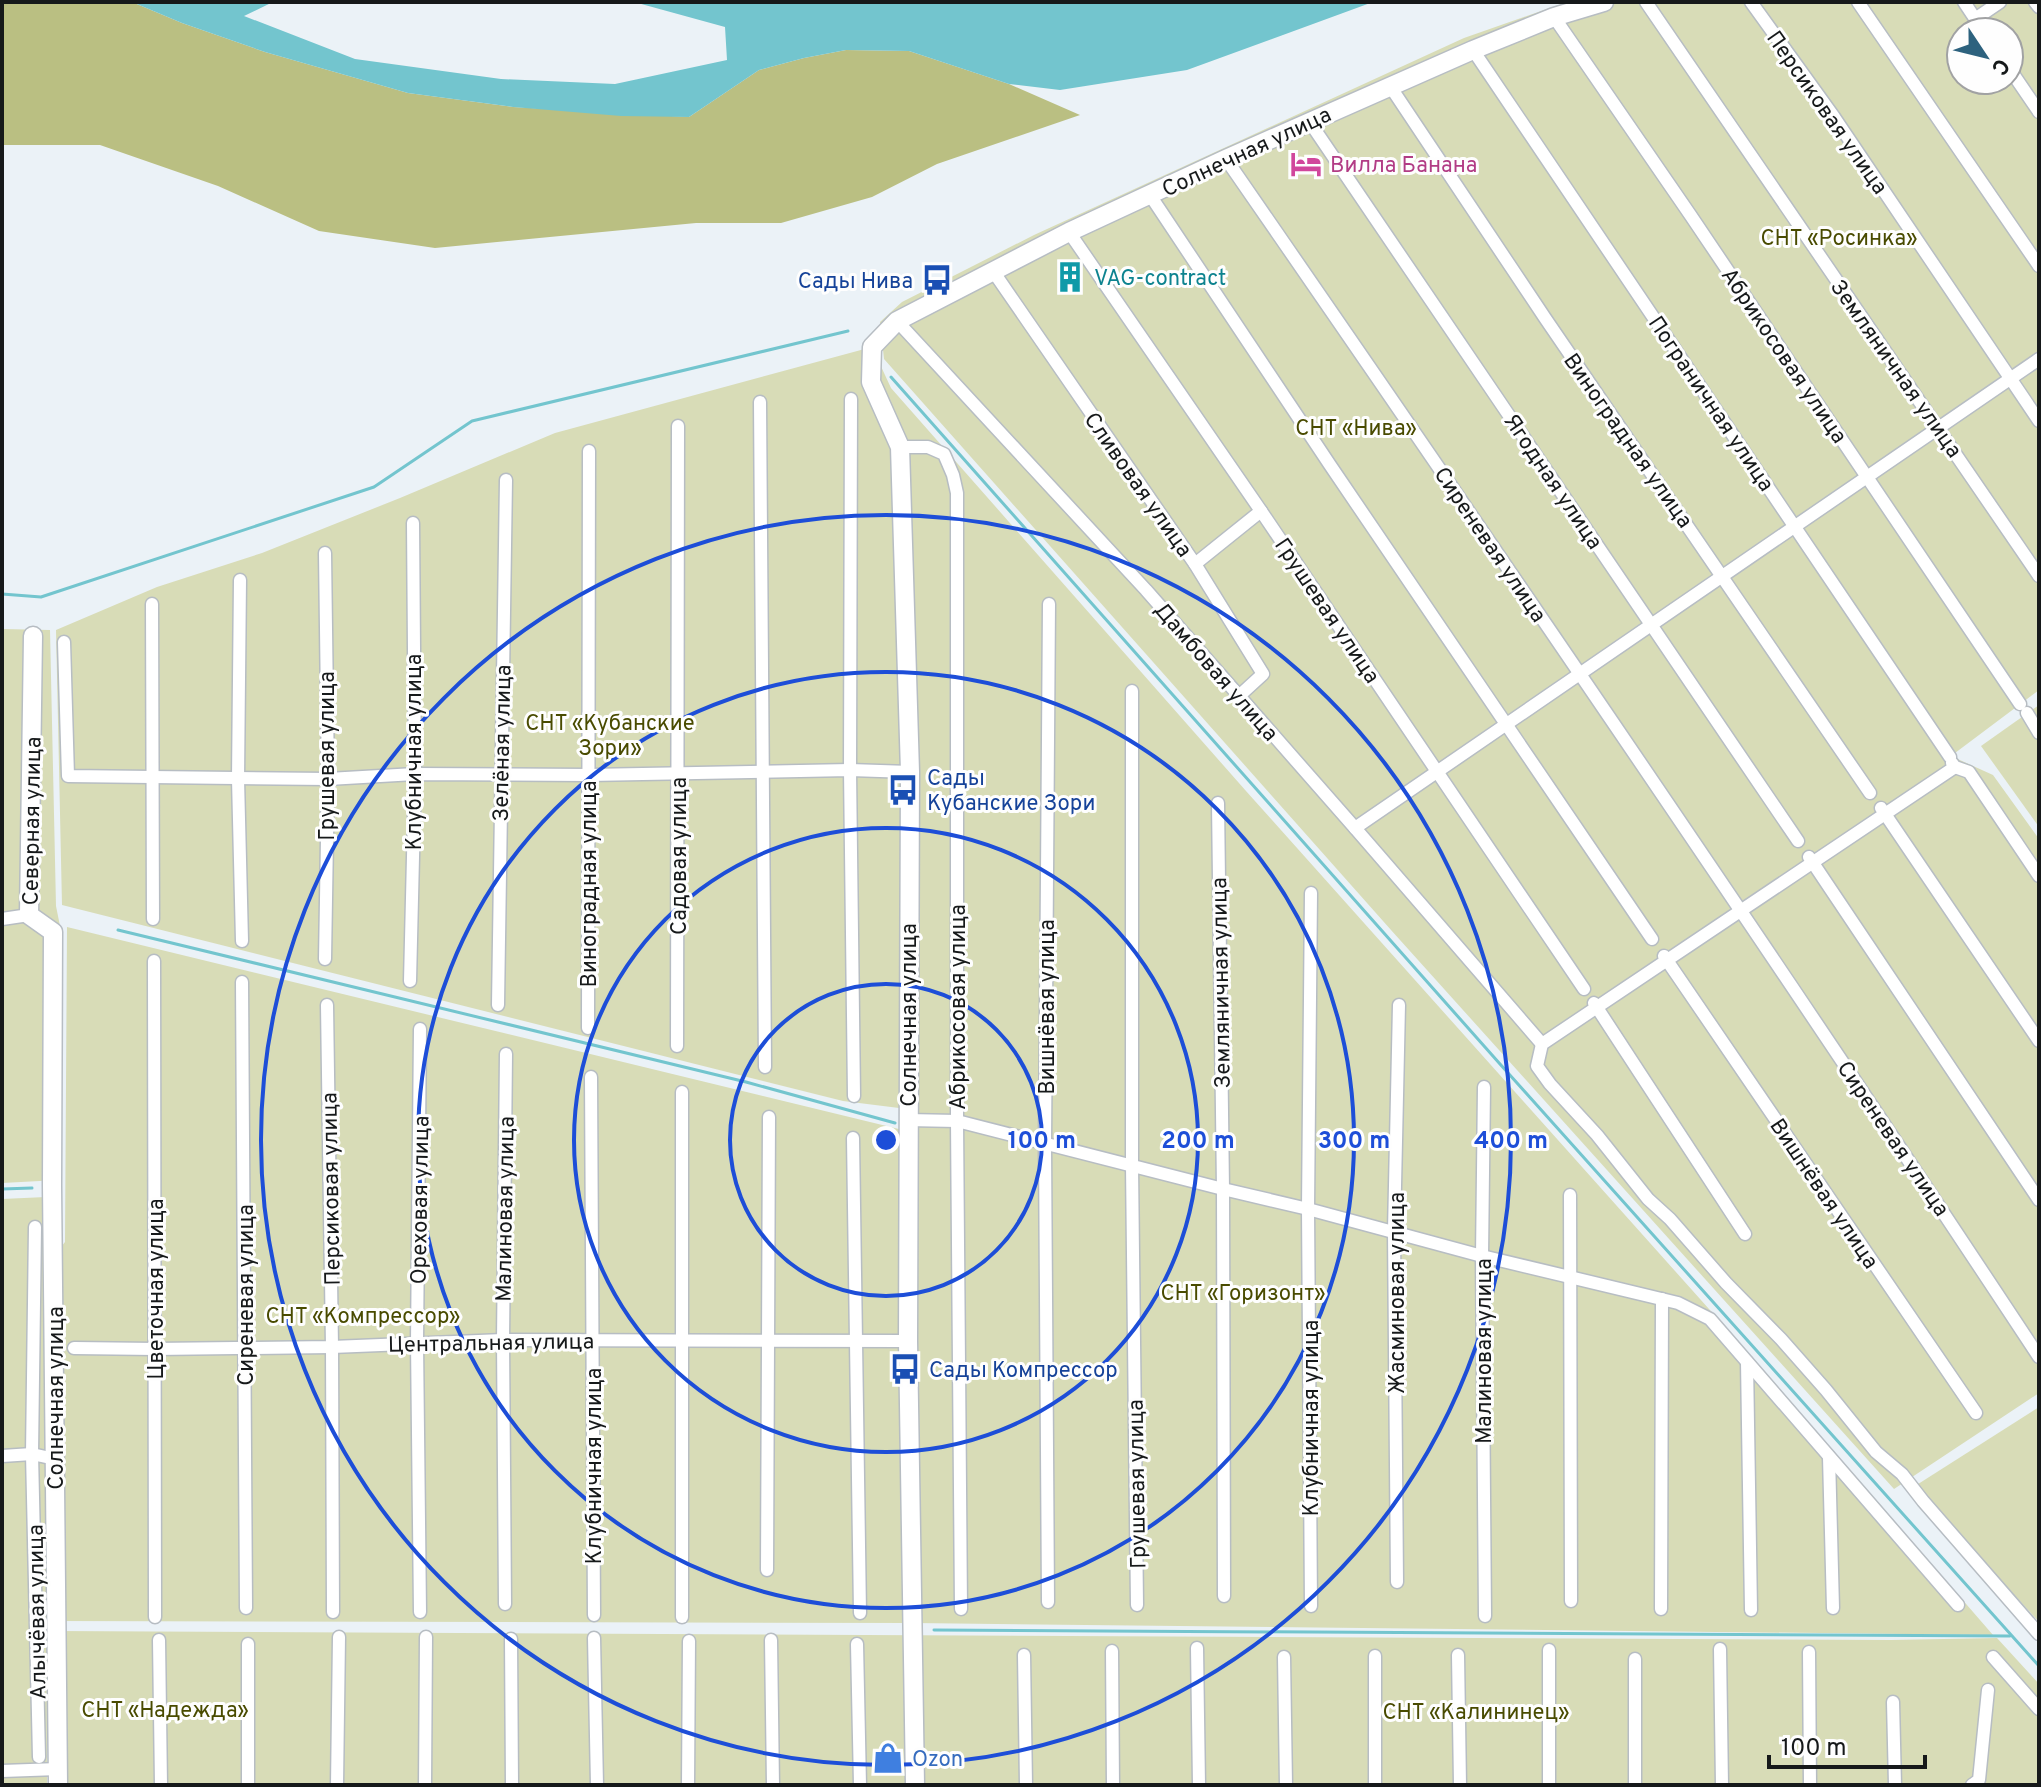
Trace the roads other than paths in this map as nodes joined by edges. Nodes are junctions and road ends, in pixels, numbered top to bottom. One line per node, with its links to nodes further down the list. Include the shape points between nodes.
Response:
1 (1604, 2): 9 (street, Солнечная улица)
2 (1646, 2): 27 (street, Земляничная улица)
3 (1751, 2): 22 (street, Персиковая улица)
4 (1858, 2): 18 (street)
5 (2000, 2): 8 (street)
6 (2035, 2): 7 (street)
7 (2039, 7)
8 (1979, 16)
9 (1554, 17): 10 (street, Солнечная улица); 30 (street, Абрикосовая улица)
10 (1473, 50): 11 (street, Солнечная улица); 34 (street, Пограничная улица)
11 (1390, 86): 14 (street, Солнечная улица); 37 (street, Виноградная улица)
12 (2025, 91): 13 (street)
13 (2039, 112)
14 (1309, 121): 15 (street, Солнечная улица); 42 (street, Ягодная улица)
15 (1226, 159): 16 (street, Солнечная улица); 45 (street, Сиреневая улица)
16 (1150, 195): 17 (street, Солнечная улица); 49 (street)
17 (1069, 232): 19 (street, Солнечная улица); 32 (street, Грушевая улица)
18 (2039, 266)
19 (993, 271): 20 (street, Солнечная улица); 36 (street, Сливовая улица)
20 (897, 321): 28 (street, Солнечная улица, via 872,347 871,382); 47 (street, Дамбовая улица)
21 (2039, 359): 22 (street)
22 (2010, 379): 25 (street, Персиковая улица); 27 (street)
23 (851, 399): 51 (street)
24 (760, 402): 53 (street)
25 (2039, 421)
26 (678, 426): 52 (street, Садовая улица)
27 (1938, 427): 30 (street); 38 (street, Земляничная улица)
28 (900, 447): 54 (street, Солнечная улица); 99 (street, Абрикосовая улица, via 928,447 944,454 957,493)
29 (589, 451): 58 (street, Виноградная улица)
30 (1867, 477): 34 (street); 48 (street, Абрикосовая улица)
31 (506, 480): 57 (street, Зелёная улица)
32 (1261, 511): 36 (street); 55 (street, Грушевая улица)
33 (413, 523): 56 (street, Клубничная улица)
34 (1796, 526): 37 (street); 50 (street, Пограничная улица)
35 (325, 553): 61 (street, Грушевая улица)
36 (1195, 564): 47 (street, Сливовая улица, via 1263,674)
37 (1722, 575): 42 (street); 62 (street, Виноградная улица)
38 (2039, 576)
39 (240, 580): 60 (street)
40 (152, 604): 59 (street)
41 (1049, 604): 101 (street, Вишнёвая улица)
42 (1652, 624): 45 (street); 66 (street, Ягодная улица)
43 (33, 636): 70 (street, Северная улица)
44 (64, 642): 59 (street, via 68,776)
45 (1580, 674): 49 (street); 71 (street, Сиреневая улица)
46 (1132, 691): 102 (street, Грушевая улица)
47 (1239, 696): 65 (street, Дамбовая улица)
48 (2027, 714)
49 (1508, 724): 55 (street); 74 (street)
50 (1952, 762): 64 (street); 68 (street, via 1969,772)
51 (850, 770): 53 (street); 54 (street); 96 (street)
52 (678, 772): 53 (street); 58 (street); 90 (street, Садовая улица)
53 (764, 772): 92 (street)
54 (910, 772): 98 (street, Солнечная улица)
55 (1438, 772): 65 (street); 81 (street, Грушевая улица)
56 (415, 774): 57 (street); 61 (street); 79 (street, Клубничная улица)
57 (500, 774): 58 (street); 83 (street, Зелёная улица)
58 (589, 775): 86 (street, Виноградная улица)
59 (152, 778): 60 (street); 73 (street)
60 (238, 779): 61 (street); 75 (street)
61 (328, 779): 76 (street, Грушевая улица)
62 (1870, 793)
63 (1218, 803): 104 (street, Земляничная улица)
64 (1885, 815): 67 (street); 88 (street)
65 (1355, 828): 89 (street, Дамбовая улица)
66 (1798, 841)
67 (1810, 859): 71 (street); 106 (street)
68 (2039, 876)
69 (1311, 893): 107 (street, Клубничная улица)
70 (29, 915): 72 (street); 103 (street, Северная улица, via 53,932)
71 (1744, 916): 78 (street); 125 (street, Сиреневая улица)
72 (2, 919)
73 (153, 919)
74 (1652, 939)
75 (242, 941)
76 (325, 959)
77 (154, 961): 124 (street, Цветочная улица)
78 (1668, 962): 85 (street); 127 (street, Вишнёвая улица)
79 (410, 981)
80 (242, 982): 123 (street, Сиреневая улица)
81 (1584, 989)
82 (327, 1005): 121 (street, Персиковая улица)
83 (498, 1005)
84 (1399, 1005): 109 (street, Жасминовая улица)
85 (1595, 1005): 89 (street); 110 (street)
86 (588, 1028)
87 (420, 1029): 119 (street, Ореховая улица)
88 (2039, 1041)
89 (1542, 1044): 153 (street, via 1537,1066 1550,1084)
90 (677, 1046)
91 (506, 1054): 114 (street, Малиновая улица)
92 (765, 1067)
93 (591, 1077): 115 (street, Клубничная улица)
94 (1484, 1087): 111 (street, Малиновая улица)
95 (682, 1092): 116 (street)
96 (854, 1096)
97 (769, 1117): 120 (street)
98 (907, 1120): 99 (street); 118 (street, Солнечная улица)
99 (957, 1121): 101 (street); 143 (street, Абрикосовая улица)
100 (853, 1138): 117 (street)
101 (1045, 1145): 102 (street); 136 (street, Вишнёвая улица)
102 (1132, 1166): 104 (street); 138 (street, Грушевая улица)
103 (52, 1185): 131 (street, Солнечная улица)
104 (1223, 1189): 107 (street); 134 (street, Земляничная улица)
105 (1570, 1195): 112 (street)
106 (2039, 1200)
107 (1308, 1209): 109 (street); 140 (street, Клубничная улица)
108 (35, 1227): 128 (street, Алычёвая улица)
109 (1394, 1231): 111 (street); 133 (street, Жасминовая улица)
110 (1745, 1234)
111 (1482, 1256): 112 (street); 150 (street, Малиновая улица)
112 (1571, 1277): 113 (street); 135 (street)
113 (1662, 1299): 126 (street, via 1710,1319); 144 (street)
114 (503, 1340): 115 (street, Центральная улица); 119 (street, Центральная улица); 137 (street, Малиновая улица)
115 (592, 1340): 116 (street, Центральная улица); 149 (street, Клубничная улица)
116 (681, 1340): 120 (street, Центральная улица); 152 (street)
117 (856, 1341): 118 (street, Центральная улица); 120 (street, Центральная улица); 148 (street)
118 (908, 1341): 189 (street, Солнечная улица)
119 (417, 1342): 121 (street, Центральная улица); 147 (street, Ореховая улица)
120 (768, 1342): 132 (street)
121 (332, 1347): 123 (street, Центральная улица); 146 (street, Персиковая улица)
122 (74, 1348): 124 (street, Центральная улица)
123 (246, 1348): 124 (street, Центральная улица); 141 (street, Сиреневая улица)
124 (155, 1349): 151 (street, Цветочная улица)
125 (2039, 1357)
126 (1747, 1362): 130 (street); 145 (street)
127 (1976, 1413)
128 (32, 1454): 129 (street); 131 (street); 177 (street, Алычёвая улица)
129 (2, 1456)
130 (1829, 1457): 139 (street); 142 (street)
131 (55, 1459): 179 (street, Солнечная улица)
132 (767, 1570)
133 (1397, 1582)
134 (1224, 1596)
135 (1571, 1601)
136 (1048, 1602)
137 (505, 1604)
138 (1137, 1605)
139 (1958, 1605)
140 (1311, 1606)
141 (246, 1608)
142 (1833, 1608)
143 (961, 1609)
144 (1661, 1609)
145 (1751, 1610)
146 (333, 1612)
147 (420, 1612)
148 (860, 1613)
149 (594, 1615)
150 (1485, 1616)
151 (155, 1617)
152 (682, 1617)
153 (2039, 1634)
154 (339, 1637): 182 (street)
155 (426, 1637): 183 (street)
156 (594, 1638): 185 (street)
157 (511, 1639): 184 (street)
158 (159, 1640): 180 (street)
159 (771, 1640): 187 (street)
160 (689, 1641): 186 (street)
161 (248, 1644): 181 (street)
162 (857, 1644): 188 (street)
163 (1197, 1648): 192 (street)
164 (1720, 1649): 198 (street)
165 (1549, 1650): 196 (street)
166 (1112, 1651): 191 (street)
167 (1809, 1652): 199 (street)
168 (1024, 1655): 190 (street)
169 (1458, 1655): 195 (street)
170 (1375, 1656): 194 (street)
171 (1284, 1657): 193 (street)
172 (1993, 1657): 176 (street)
173 (1635, 1659): 197 (street)
174 (1988, 1690): 201 (street, via 1979,1780)
175 (1893, 1702): 200 (street)
176 (2039, 1709)
177 (39, 1757)
178 (2, 1771): 179 (street)
179 (58, 1777)
180 (161, 1785)
181 (248, 1785)
182 (337, 1785)
183 (425, 1785)
184 (512, 1785)
185 (597, 1785)
186 (688, 1785)
187 (773, 1785)
188 (860, 1785)
189 (915, 1785)
190 (1026, 1785)
191 (1113, 1785)
192 (1199, 1785)
193 (1286, 1785)
194 (1375, 1785)
195 (1460, 1785)
196 (1549, 1785)
197 (1635, 1785)
198 (1722, 1785)
199 (1810, 1785)
200 (1895, 1785)
201 (1972, 1785)

